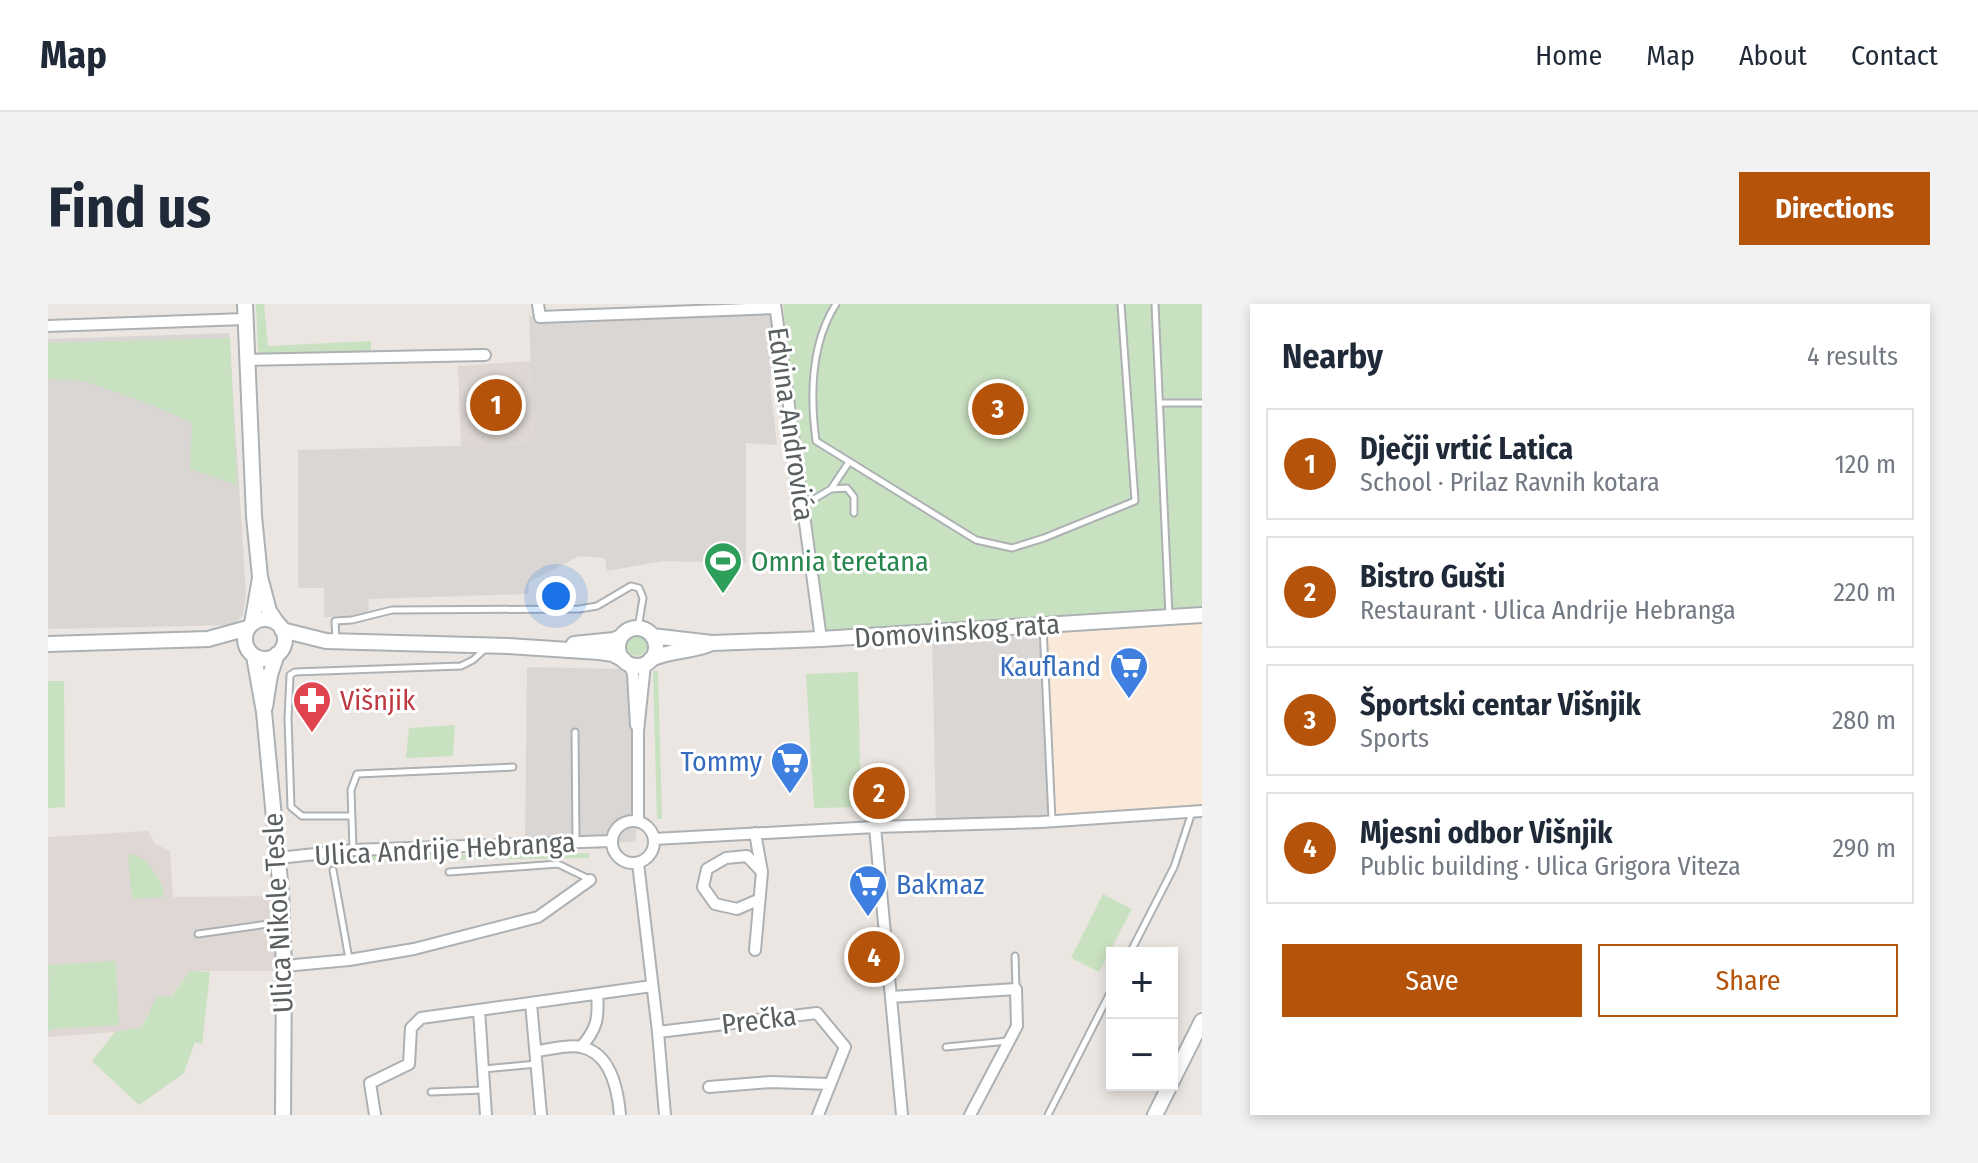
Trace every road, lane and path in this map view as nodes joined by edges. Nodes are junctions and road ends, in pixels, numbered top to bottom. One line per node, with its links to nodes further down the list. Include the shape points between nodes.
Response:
1 (538, 304): 5 (street, via 540,317)
2 (836, 304): 12 (lane, via 817,352 814,423 816,441)
3 (1121, 304): 12 (lane, via 1135,501 1012,548 976,540)
4 (1155, 304): 10 (lane)
5 (775, 306): 14 (street, Edvina Androvića)
6 (245, 312): 7 (street); 9 (main road)
7 (48, 326)
8 (485, 355): 9 (street)
9 (247, 360): 16 (main road)
10 (1161, 403): 11 (lane); 18 (lane)
11 (1202, 403)
12 (849, 462): 13 (lane)
13 (831, 489): 14 (lane); 15 (lane, via 851,492)
14 (803, 505): 26 (street, Edvina Androvića)
15 (854, 513)
16 (260, 577): 20 (main road); 21 (main road, via 269,611)
17 (1202, 615): 18 (main road, Domovinskog rata)
18 (1169, 617): 19 (main road, Domovinskog rata)
19 (1043, 625): 26 (main road, Domovinskog rata); 43 (lane)
20 (250, 626): 21 (main road, via 264,619); 25 (main road); 33 (main road, via 245,637)
21 (280, 626): 27 (main road); 32 (main road, via 285,641)
22 (638, 628): 23 (main road); 24 (main road); 27 (lane, via 643,598 639,588 631,586 597,606 579,609 392,610 335,621)
23 (652, 636): 28 (main road, Domovinskog rata); 34 (main road, via 656,649)
24 (621, 637): 31 (main road); 35 (main road, via 619,649)
25 (208, 639): 29 (main road); 33 (main road)
26 (821, 639): 28 (main road, Domovinskog rata)
27 (331, 641): 30 (main road); 32 (main road)
28 (712, 643): 34 (main road, Domovinskog rata)
29 (48, 644)
30 (488, 646): 31 (main road); 41 (lane, via 461,666 290,675 291,807 302,816)
31 (558, 650): 35 (main road, via 613,654)
32 (280, 651): 33 (main road, via 266,659); 36 (main road, Ulica Nikole Tesle)
33 (251, 652): 36 (main road, Ulica Nikole Tesle)
34 (648, 661): 35 (main road); 37 (street)
35 (627, 662): 37 (street, via 633,674)
36 (264, 712): 50 (main road, Ulica Nikole Tesle)
37 (638, 731): 42 (street)
38 (575, 732): 48 (lane)
39 (513, 767): 41 (lane, via 357,774)
40 (1197, 811): 43 (street); 59 (lane)
41 (351, 816): 49 (lane)
42 (638, 821): 46 (street); 47 (street, via 620,825)
43 (1052, 821): 44 (street)
44 (875, 827): 45 (street); 67 (street)
45 (755, 833): 46 (street); 54 (street)
46 (654, 839): 51 (street, via 648,856)
47 (612, 841): 48 (street, Ulica Andrije Hebranga); 51 (street, via 619,858)
48 (576, 842): 49 (street, Ulica Andrije Hebranga)
49 (353, 850): 50 (street, Ulica Andrije Hebranga)
50 (278, 858): 57 (main road, Ulica Nikole Tesle)
51 (638, 863): 64 (street)
52 (333, 870): 62 (lane)
53 (449, 872): 55 (lane, via 558,864)
54 (762, 872): 56 (street); 56 (street, via 747,856 726,858 707,869 703,887 715,904 737,909)
55 (590, 880): 62 (street, via 538,917)
56 (758, 900): 60 (street)
57 (283, 922): 58 (lane); 63 (main road, Ulica Nikole Tesle)
58 (198, 934)
59 (1133, 947)
60 (755, 950)
61 (1015, 956): 65 (lane)
62 (349, 960): 63 (street)
63 (284, 966): 85 (main road, Ulica Nikole Tesle)
64 (652, 986): 66 (street); 72 (street)
65 (1016, 989): 67 (street); 73 (street, via 1017,1026)
66 (597, 994): 69 (street); 74 (street, via 599,1017)
67 (891, 997): 92 (street)
68 (1106, 1001): 94 (lane)
69 (531, 1003): 70 (street); 76 (street)
70 (479, 1010): 78 (street); 86 (street, via 421,1018 411,1028 409,1064 370,1083)
71 (1202, 1021): 79 (main road)
72 (658, 1032): 80 (street, Prečka, via 817,1013 845,1047); 90 (street)
73 (1010, 1041): 75 (lane); 93 (street)
74 (581, 1047): 76 (street); 89 (street, via 597,1056 611,1074)
75 (946, 1047)
76 (536, 1051): 77 (street)
77 (537, 1064): 78 (lane); 88 (street)
78 (483, 1069): 82 (street)
79 (1178, 1069)
80 (830, 1084): 81 (street); 91 (street)
81 (709, 1087)
82 (484, 1090): 84 (lane); 87 (street)
83 (1167, 1091): 95 (main road)
84 (431, 1092)
85 (283, 1115)
86 (375, 1115)
87 (486, 1115)
88 (541, 1115)
89 (620, 1115)
90 (665, 1115)
91 (818, 1115)
92 (902, 1115)
93 (970, 1115)
94 (1048, 1115)
95 (1155, 1115)

